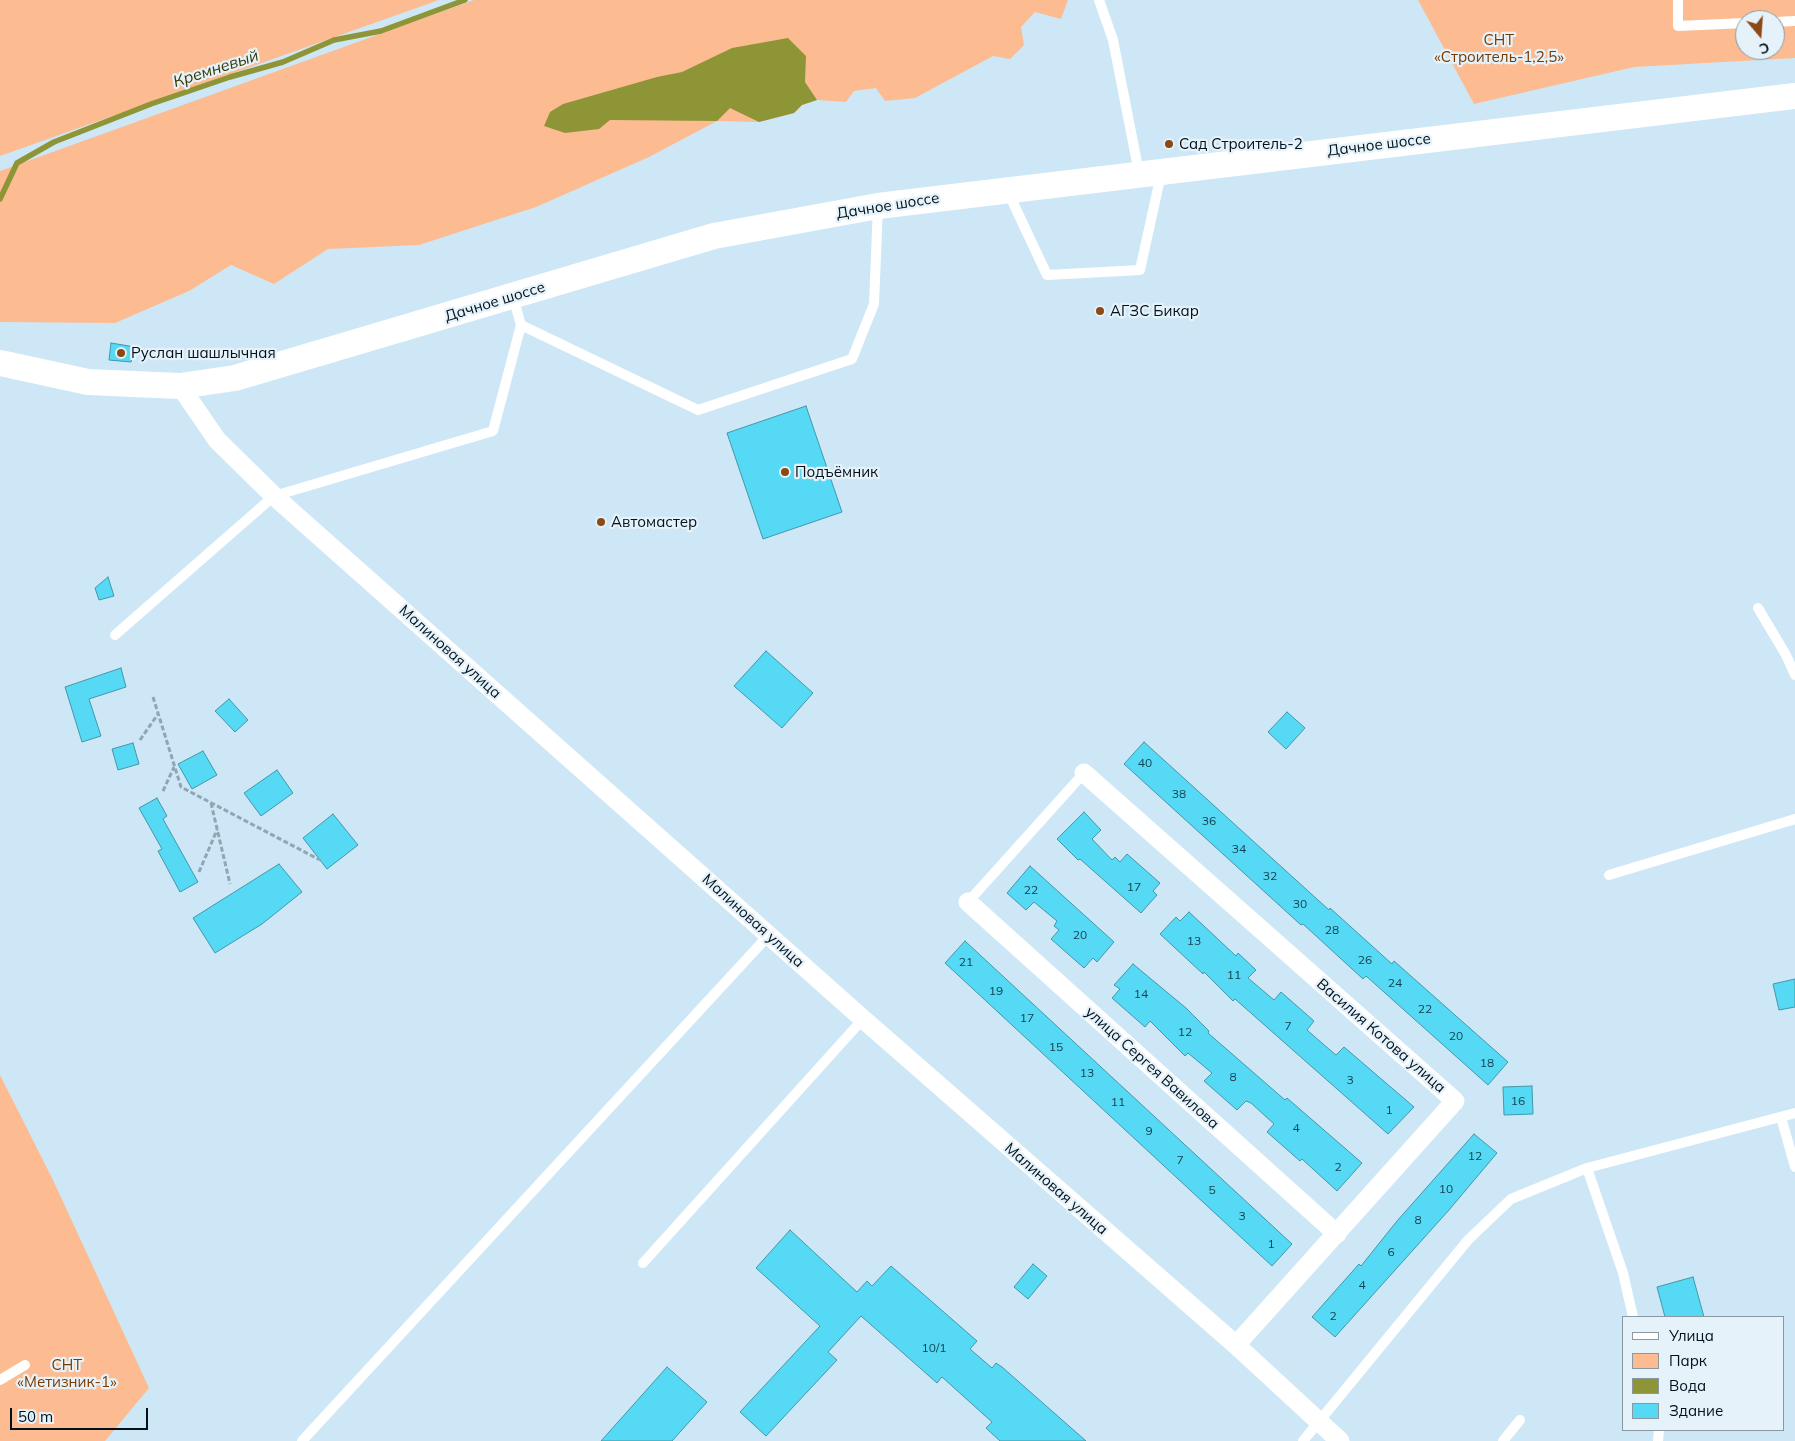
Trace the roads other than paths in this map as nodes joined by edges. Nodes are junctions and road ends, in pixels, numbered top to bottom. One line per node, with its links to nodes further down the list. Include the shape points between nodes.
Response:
1 (1100, 0): 5 (lane)
2 (1678, 0): 3 (lane, via 1678,26)
3 (1735, 23)
4 (1795, 96): 5 (main road, Дачное шоссе)
5 (1150, 172): 6 (main road, Дачное шоссе); 6 (lane, via 1140,270 1047,275)
6 (1007, 189): 7 (main road, Дачное шоссе)
7 (878, 206): 8 (main road, Дачное шоссе, via 714,236); 9 (lane, via 874,304 852,360 698,410)
8 (513, 297): 9 (lane); 11 (main road, Дачное шоссе, via 236,378)
9 (521, 325): 12 (lane, via 493,431)
10 (0, 363): 11 (main road, Дачное шоссе, via 88,382)
11 (180, 386): 12 (street, Малиновая улица, via 217,440)
12 (274, 496): 14 (lane); 20 (street, Малиновая улица)
13 (1758, 608): 15 (lane)
14 (115, 636)
15 (1795, 675)
16 (1084, 773): 19 (lane); 26 (street, Василия Котова улица, via 1455,1101)
17 (1795, 819): 18 (lane)
18 (1609, 875)
19 (968, 902): 26 (street, улица Сергея Вавилова)
20 (768, 935): 21 (street, Малиновая улица); 34 (lane)
21 (863, 1019): 27 (lane); 29 (street, Малиновая улица)
22 (1795, 1113): 23 (lane)
23 (1781, 1117): 24 (lane); 25 (lane)
24 (1587, 1168): 28 (lane, via 1623,1273); 33 (lane, via 1512,1199 1468,1240)
25 (1795, 1168)
26 (1337, 1234): 29 (street, Василия Котова улица)
27 (644, 1263)
28 (1633, 1316)
29 (1236, 1345): 33 (street, Малиновая улица)
30 (26, 1365): 31 (lane)
31 (0, 1380)
32 (1520, 1420): 37 (lane)
33 (1319, 1422): 35 (lane); 36 (street, Малиновая улица)
34 (302, 1441)
35 (1303, 1441)
36 (1340, 1441)
37 (1504, 1441)

